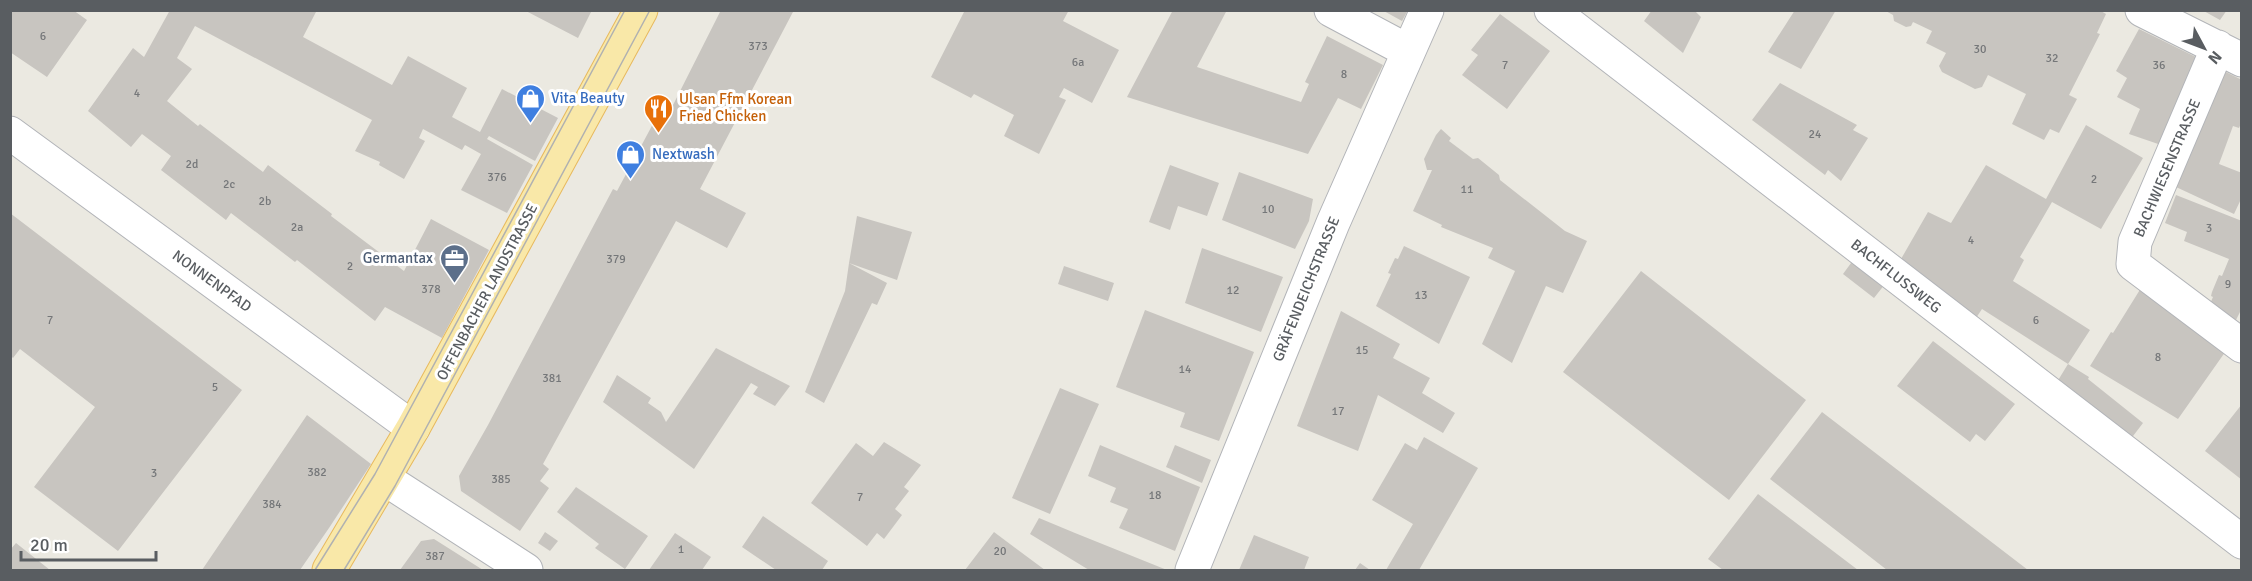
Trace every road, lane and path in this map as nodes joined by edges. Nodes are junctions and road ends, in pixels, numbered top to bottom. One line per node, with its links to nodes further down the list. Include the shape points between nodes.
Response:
1 (641, 10): 10 (main road, OFFENBACHER LANDSTRASSE)
2 (1331, 10): 6 (street)
3 (1426, 10): 6 (street, GRÄFENDEICHSTRASSE)
4 (1551, 10): 12 (street, BACHFLUSSWEG)
5 (2142, 10): 7 (street)
6 (1408, 51): 15 (street, GRÄFENDEICHSTRASSE, via 1333,223)
7 (2230, 54): 9 (street, BACHWIESENSTRASSE, via 2135,242 2133,264)
8 (10, 133): 10 (street, NONNENPFAD)
9 (2241, 346)
10 (413, 429): 11 (main road, OFFENBACHER LANDSTRASSE)
11 (385, 479): 13 (main road, OFFENBACHER LANDSTRASSE); 14 (street)
12 (2241, 542)
13 (329, 570)
14 (526, 570)
15 (1192, 570)

